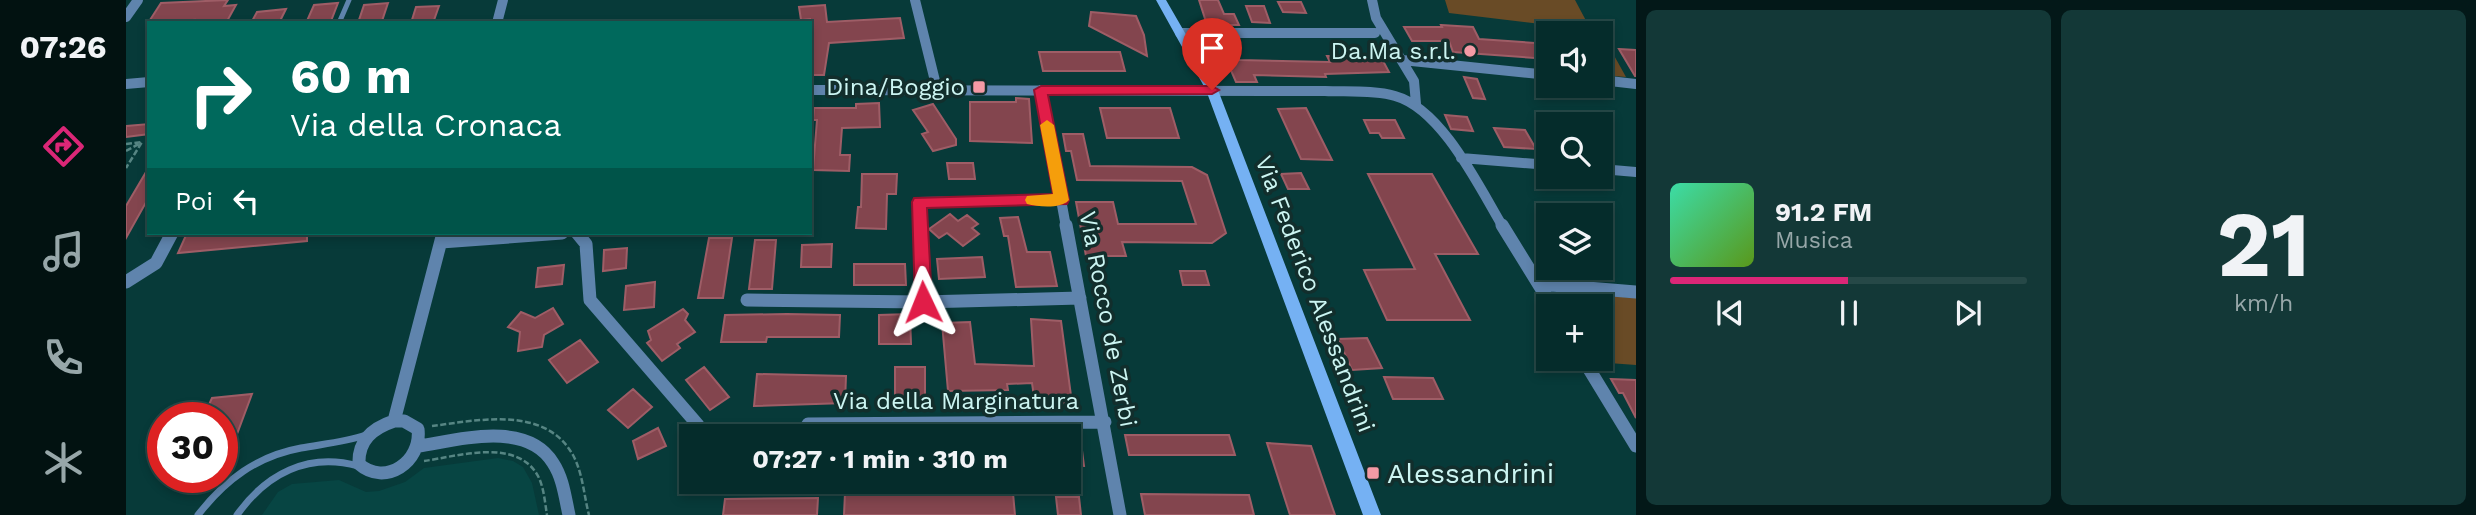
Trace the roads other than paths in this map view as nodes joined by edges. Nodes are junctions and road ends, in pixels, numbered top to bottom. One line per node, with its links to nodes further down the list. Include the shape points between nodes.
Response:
1 (349, 0): 8 (lane)
2 (503, 0): 9 (street)
3 (915, 0): 18 (street)
4 (1161, 0): 10 (street, Via Federico Alessandrini)
5 (1372, 0): 12 (street, via 1376,18)
6 (133, 2): 7 (street)
7 (126, 17)
8 (340, 21)
9 (497, 21)
10 (1180, 33): 11 (street); 21 (street, Via Federico Alessandrini)
11 (1375, 33)
12 (1402, 60): 13 (street); 22 (street, via 1415,85)
13 (1536, 74)
14 (1613, 81): 16 (street)
15 (147, 82): 17 (street)
16 (1636, 84)
17 (126, 85)
18 (937, 89): 19 (street); 20 (street)
19 (812, 90)
20 (1041, 90): 21 (street); 27 (street, Via Rocco de Zerbi)
21 (1212, 90): 22 (street, via 1362,92 1393,95); 52 (street, Via Federico Alessandrini)
22 (1416, 104): 23 (street)
23 (1461, 158): 24 (street); 33 (street)
24 (1536, 164)
25 (1613, 170): 26 (street)
26 (1636, 172)
27 (1062, 200): 36 (street, Via Rocco de Zerbi); 38 (street, via 919,202)
28 (171, 235): 32 (street, via 156,263)
29 (502, 235): 31 (street)
30 (582, 235): 42 (street, via 588,242 585,281 590,300)
31 (442, 237): 40 (street)
32 (126, 282)
33 (1539, 284): 34 (street); 35 (street)
34 (1636, 292)
35 (1545, 294)
36 (1080, 298): 38 (street); 41 (street, Via Rocco de Zerbi)
37 (747, 300): 38 (street)
38 (923, 302)
39 (1590, 371): 46 (street)
40 (394, 421): 44 (street); 45 (street, via 418,429)
41 (1105, 422): 43 (street, Via della Marginatura); 51 (street, Via Rocco de Zerbi)
42 (697, 424)
43 (907, 424)
44 (368, 434): 47 (street, via 359,449); 48 (lane, via 288,450 253,463 224,484)
45 (419, 446): 47 (street, via 399,469 378,475); 50 (street, via 494,437 531,443 555,464)
46 (1636, 446)
47 (362, 469): 49 (lane, via 351,463 325,461 294,468 262,483)
48 (198, 515)
49 (237, 515)
50 (569, 515)
51 (1121, 515)
52 (1372, 515)

